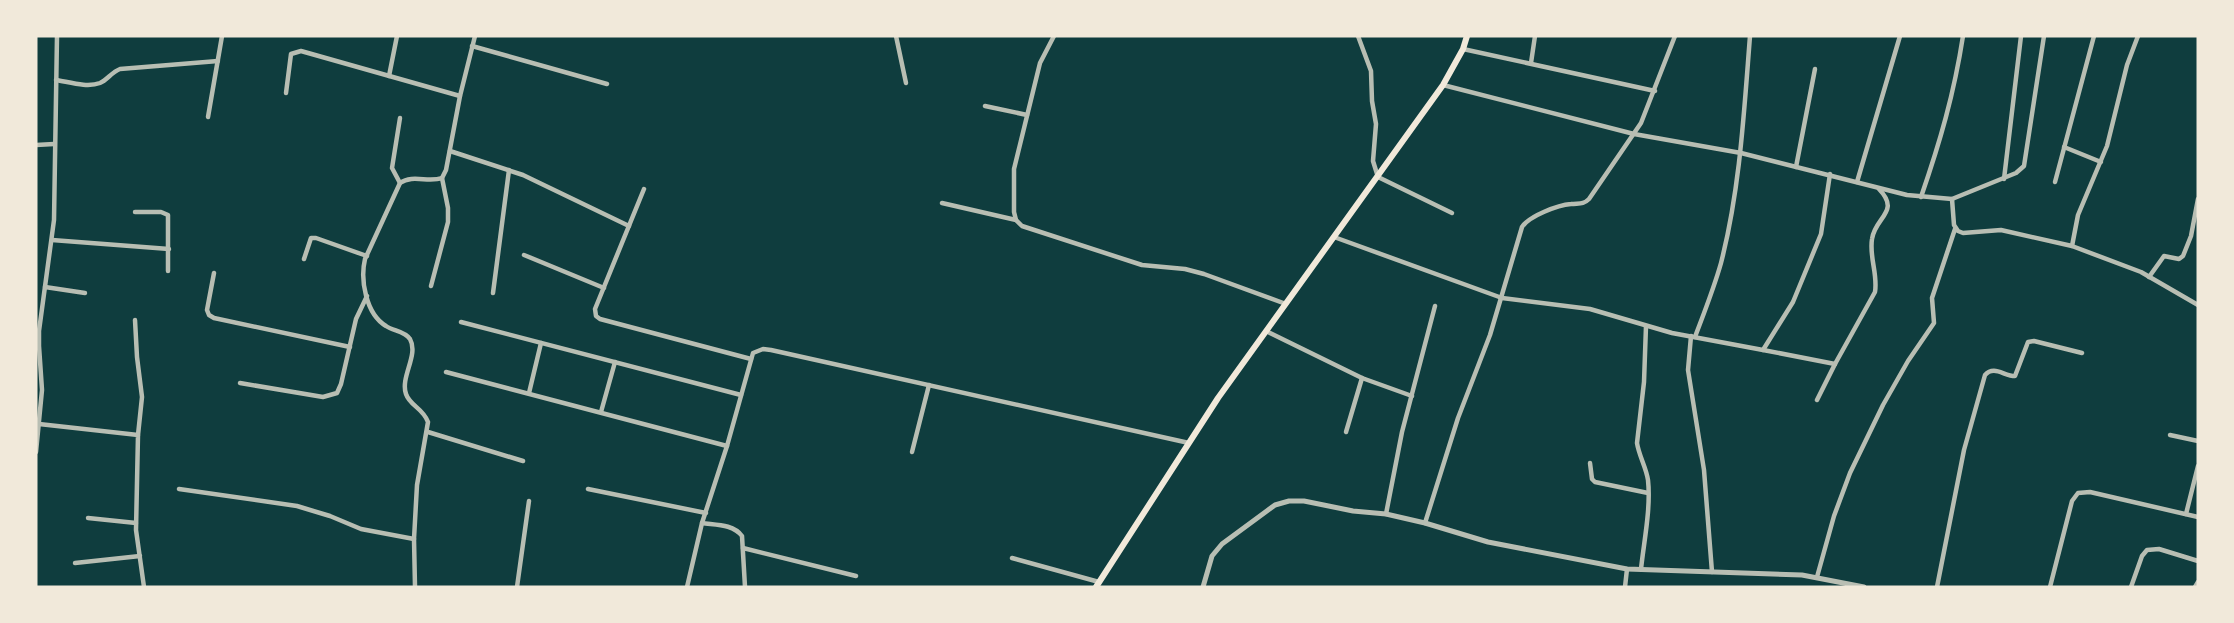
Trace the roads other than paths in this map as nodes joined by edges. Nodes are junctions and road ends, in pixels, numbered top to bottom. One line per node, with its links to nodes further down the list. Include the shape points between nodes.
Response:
1 (57, 36): 24 (street)
2 (222, 36): 20 (street)
3 (397, 36): 23 (street)
4 (475, 36): 18 (street)
5 (896, 36): 25 (street)
6 (1054, 36): 32 (street, via 1040,63)
7 (1358, 36): 45 (street, via 1371,70 1376,124 1373,161)
8 (1467, 36): 19 (main road)
9 (1535, 36): 21 (street)
10 (1675, 36): 28 (street)
11 (1750, 36): 40 (street)
12 (1900, 36): 48 (street)
13 (1963, 36): 53 (street, via 1955,87)
14 (2021, 36): 47 (street)
15 (2044, 36): 47 (street, via 2024,166)
16 (2094, 36): 38 (street)
17 (2138, 36): 41 (street)
18 (472, 46): 26 (street); 30 (street)
19 (1463, 50): 21 (street); 27 (main road)
20 (218, 61): 24 (street, via 127,68 112,72 98,84); 33 (street)
21 (1531, 63): 28 (street)
22 (1815, 69): 42 (street)
23 (389, 76): 29 (street, via 296,51 291,54); 30 (street)
24 (56, 80): 36 (street)
25 (906, 83)
26 (607, 84)
27 (1443, 86): 35 (street); 45 (main road)
28 (1655, 91): 35 (street)
29 (286, 93)
30 (460, 96): 39 (street)
31 (986, 106): 32 (street)
32 (1027, 115): 59 (street, via 1014,170 1012,201)
33 (208, 117)
34 (400, 118): 50 (street, via 392,168)
35 (1634, 134): 40 (street); 80 (street, via 1588,202 1566,205 1526,221)
36 (54, 144): 37 (street); 65 (street)
37 (36, 145)
38 (2064, 147): 41 (street); 49 (street)
39 (450, 151): 43 (street); 46 (street)
40 (1741, 153): 42 (street); 88 (street, via 1721,264)
41 (2101, 162): 66 (street, via 2081,206)
42 (1796, 167): 44 (street)
43 (509, 170): 60 (street); 78 (street)
44 (1830, 174): 48 (street); 91 (street, via 1821,234 1793,302)
45 (1378, 177): 58 (street); 63 (main road)
46 (442, 178): 50 (street, via 434,182 412,178); 74 (street, via 448,222)
47 (2004, 179): 54 (street)
48 (1857, 182): 51 (street)
49 (2055, 182)
50 (400, 183): 69 (street)
51 (1877, 187): 53 (street); 95 (street, via 1888,205 1871,240 1875,292)
52 (644, 189): 60 (street)
53 (1921, 197): 54 (street)
54 (1952, 199): 61 (street)
55 (2198, 200): 62 (street)
56 (942, 203): 59 (street)
57 (135, 212): 67 (street, via 168,214)
58 (1452, 213)
59 (1016, 220): 81 (street, via 1022,226 1142,265 1204,274)
60 (629, 226): 76 (street)
61 (1955, 228): 66 (street, via 1964,233 2001,230); 142 (street, via 1932,298 1934,323 1883,405 1850,474)
62 (2192, 236): 64 (street); 73 (street, via 2182,258 2164,256)
63 (1334, 237): 80 (street); 81 (main road)
64 (2198, 238)
65 (52, 240): 67 (street); 75 (street)
66 (2072, 246): 73 (street)
67 (169, 249): 71 (street)
68 (524, 255): 76 (street)
69 (367, 256): 70 (street, via 311,238); 79 (street, via 362,271)
70 (304, 259)
71 (168, 271)
72 (214, 273): 90 (street, via 207,310 214,318)
73 (2149, 277): 82 (street)
74 (431, 286)
75 (45, 287): 77 (street); 98 (street, via 39,346)
76 (604, 288): 93 (street, via 596,309 600,319)
77 (85, 293)
78 (493, 293)
79 (367, 296): 90 (street, via 356,319); 108 (street, via 385,326 410,340 406,394 425,413)
80 (1502, 298): 86 (street, via 1590,309); 131 (street)
81 (1286, 304): 87 (main road)
82 (2198, 305)
83 (1435, 306): 104 (street)
84 (135, 320): 110 (street, via 142,397)
85 (461, 322): 89 (street)
86 (1646, 326): 88 (street); 122 (street, via 1638,452 1647,474)
87 (1266, 331): 99 (street); 113 (main road)
88 (1693, 337): 91 (street); 140 (street, via 1688,370 1704,470)
89 (540, 343): 94 (street); 102 (street)
90 (350, 347): 100 (street, via 341,384 337,393 330,396)
91 (1763, 350): 95 (street)
92 (2082, 353): 153 (street, via 2031,341 2025,345 2014,376 1994,370 1985,375 1964,450)
93 (751, 359): 101 (street, via 753,353 771,350); 103 (street)
94 (615, 362): 103 (street); 106 (street)
95 (1834, 364): 105 (street)
96 (446, 372): 102 (street)
97 (36, 376): 98 (street)
98 (42, 376): 107 (street)
99 (1362, 378): 104 (street); 109 (street)
100 (240, 383)
101 (929, 385): 113 (street); 115 (street)
102 (529, 393): 106 (street)
103 (741, 395): 114 (street)
104 (1412, 396): 125 (street)
105 (1817, 400)
106 (601, 412): 114 (street)
107 (39, 424): 110 (street); 116 (street)
108 (428, 432): 117 (street); 132 (street, via 417,485)
109 (1346, 432)
110 (138, 435): 129 (street)
111 (2170, 435): 112 (street)
112 (2198, 441)
113 (1189, 442): 144 (main road)
114 (726, 446): 124 (street)
115 (912, 452)
116 (36, 453)
117 (523, 461)
118 (1590, 464): 122 (street, via 1595,482)
119 (2198, 466): 126 (street)
120 (179, 489): 132 (street, via 297,506 361,530)
121 (588, 489): 124 (street)
122 (1648, 493): 139 (street)
123 (529, 501): 147 (street)
124 (706, 513): 130 (street)
125 (1386, 514): 131 (street); 150 (street, via 1304,501 1275,504 1216,550)
126 (2187, 514): 127 (street); 154 (street, via 2090,492 2078,493 2072,501)
127 (2198, 517)
128 (88, 518): 129 (street)
129 (136, 523): 134 (street)
130 (702, 523): 133 (street, via 738,531); 148 (street)
131 (1425, 523): 138 (street, via 1488,542)
132 (414, 539): 146 (street)
133 (743, 548): 141 (street); 149 (street)
134 (140, 556): 137 (street); 145 (street)
135 (1012, 558): 144 (street)
136 (2198, 561): 155 (street, via 2159,549 2146,550)
137 (75, 563)
138 (1627, 569): 139 (street); 151 (street)
139 (1641, 569): 140 (street)
140 (1712, 572): 142 (street)
141 (856, 576)
142 (1817, 577): 152 (street)
143 (2198, 582): 156 (street)
144 (1097, 585)
145 (144, 587)
146 (415, 587)
147 (517, 587)
148 (687, 587)
149 (745, 587)
150 (1203, 587)
151 (1625, 587)
152 (1864, 587)
153 (1937, 587)
154 (2050, 587)
155 (2131, 587)
156 (2195, 587)

